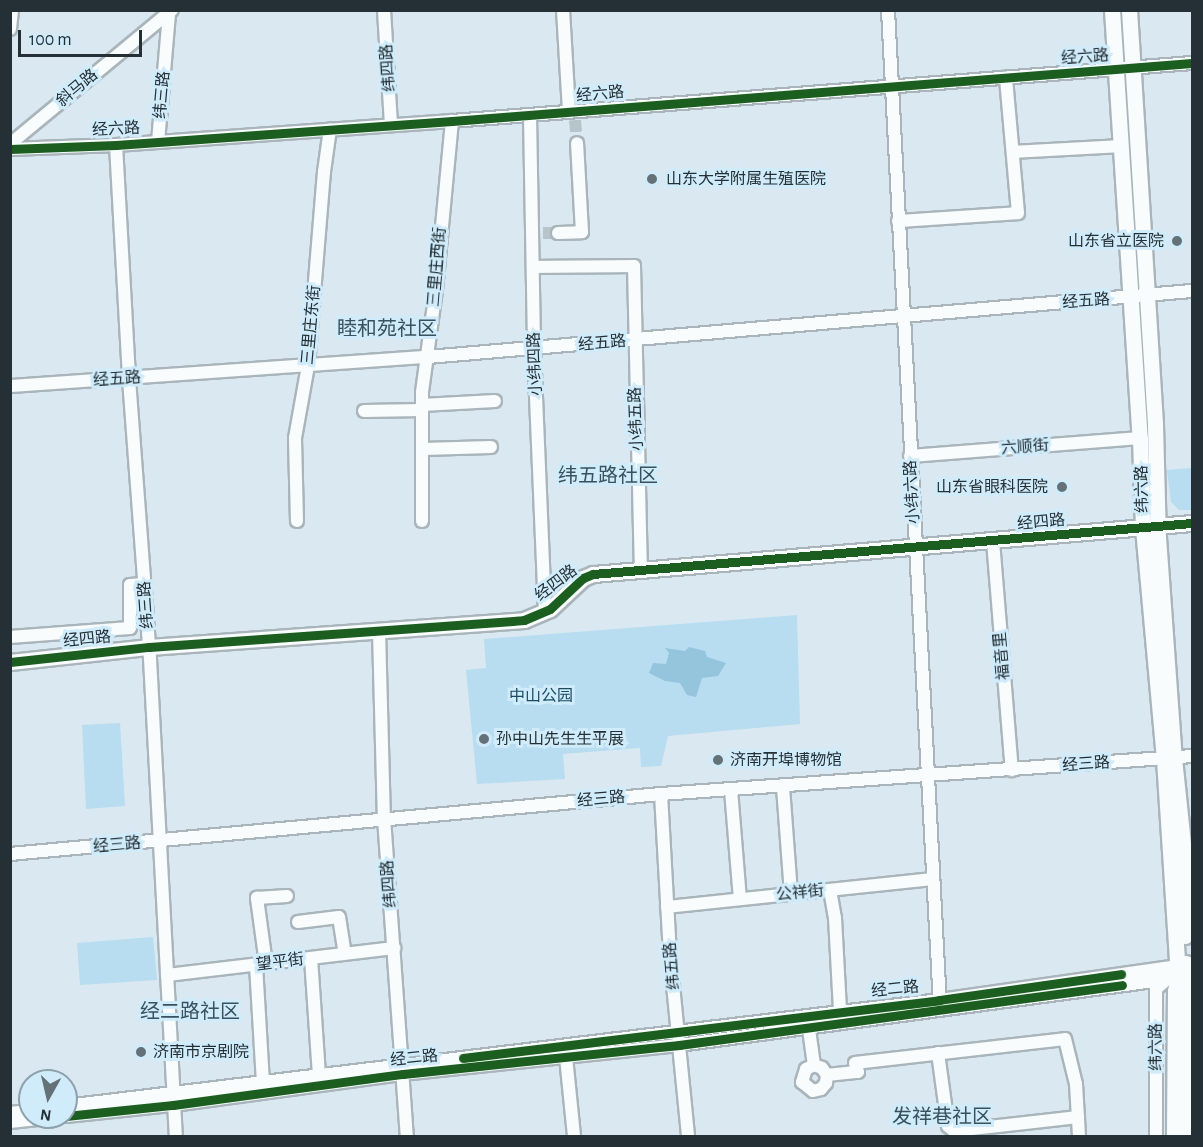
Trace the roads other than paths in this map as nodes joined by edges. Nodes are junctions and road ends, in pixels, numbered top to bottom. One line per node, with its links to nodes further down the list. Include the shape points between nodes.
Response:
1 (12, 10): 8 (street)
2 (384, 10): 17 (street, 纬四路)
3 (562, 10): 14 (street)
4 (888, 10): 13 (street, 小纬六路)
5 (1112, 10): 11 (main road, 纬六路)
6 (1129, 10): 10 (main road, 纬六路)
7 (170, 12): 19 (street, 纬三路); 21 (street, 斜马路)
8 (10, 29)
9 (1192, 63): 10 (street, 经六路)
10 (1132, 69): 11 (street, 经六路); 30 (main road, 纬六路)
11 (1115, 70): 12 (street, 经六路); 23 (main road, 纬六路)
12 (1006, 78): 13 (street, 经六路); 25 (street)
13 (891, 86): 14 (street, 经六路); 26 (street, 小纬六路)
14 (573, 114): 15 (street, 经六路)
15 (530, 116): 16 (street, 经六路); 28 (street, 小纬四路, via 538,234)
16 (452, 121): 17 (street, 经六路); 34 (street, 三里庄西街)
17 (391, 125): 18 (street, 经六路)
18 (330, 129): 19 (street, 经六路); 35 (street, 三里庄东街)
19 (158, 142): 22 (street, 经六路)
20 (577, 143): 27 (street, via 582,232)
21 (10, 144)
22 (116, 145): 24 (street, 经六路); 36 (street, 纬三路)
23 (1121, 146): 25 (street); 30 (main road, 纬六路)
24 (10, 149)
25 (1013, 152): 26 (street, via 1018,213)
26 (898, 221): 31 (street, 小纬六路)
27 (558, 233)
28 (533, 267): 32 (street, 小纬五路, via 633,266); 33 (street, 小纬四路)
29 (1192, 291): 30 (street, 经五路)
30 (1139, 297): 31 (street, 经五路); 41 (main road, 纬六路); 48 (main road, 纬六路)
31 (903, 316): 32 (street, 经五路); 44 (street, 小纬六路)
32 (634, 341): 33 (street, 经五路); 52 (street, 小纬五路)
33 (534, 349): 34 (street, 经五路); 54 (street, 小纬四路)
34 (428, 357): 35 (street, 经五路); 39 (street, 三里庄西街)
35 (309, 366): 36 (street, 经五路); 45 (street, 三里庄东街, via 295,438)
36 (129, 378): 37 (street, 经五路); 53 (street, 纬三路)
37 (10, 386)
38 (495, 401): 39 (street)
39 (422, 407): 40 (street); 43 (street, 三里庄西街)
40 (364, 411)
41 (1140, 438): 44 (street, 六顺街); 49 (main road, 纬六路)
42 (491, 447): 43 (street)
43 (423, 448): 46 (street, 三里庄西街)
44 (910, 456): 51 (street, 小纬六路)
45 (297, 521)
46 (422, 521)
47 (1192, 523): 48 (main road, 经四路)
48 (1159, 526): 49 (main road, 经四路); 60 (main road, 纬六路)
49 (1143, 528): 50 (main road, 经四路); 60 (main road, 纬六路)
50 (993, 541): 51 (main road, 经四路); 61 (street, 福音里)
51 (914, 548): 52 (main road, 经四路); 62 (street, 小纬六路)
52 (641, 569): 54 (main road, 经四路, via 583,578)
53 (144, 584): 56 (street, via 130,585 130,628); 57 (street, 纬三路)
54 (545, 612): 55 (main road, 经四路, via 524,620)
55 (379, 631): 57 (main road, 经四路); 66 (street, 纬四路)
56 (10, 637)
57 (149, 647): 58 (main road, 经四路); 67 (street, 纬三路)
58 (10, 662)
59 (1192, 756): 60 (street, 经三路)
60 (1169, 759): 61 (street, 经三路); 81 (main road, 纬六路)
61 (1012, 770): 62 (street, 经三路)
62 (926, 777): 63 (street, 经三路); 69 (street, 小纬六路)
63 (783, 786): 64 (street, 经三路); 71 (street)
64 (731, 790): 65 (street, 经三路); 73 (street)
65 (661, 794): 66 (street, 经三路); 74 (street, 纬五路)
66 (384, 818): 67 (street, 经三路); 76 (street, 纬四路)
67 (160, 841): 68 (street, 经三路); 80 (street, 纬三路)
68 (10, 854)
69 (932, 879): 70 (street, 公祥街); 82 (street, 小纬六路)
70 (830, 890): 71 (street, 公祥街); 83 (street)
71 (791, 894): 73 (street, 公祥街)
72 (287, 896): 79 (street, via 257,898)
73 (740, 899): 74 (street, 公祥街)
74 (668, 907): 85 (street, 纬五路)
75 (298, 922): 77 (street, via 339,917)
76 (394, 948): 77 (street, 望平街); 90 (street, 纬四路)
77 (345, 954): 78 (street, 望平街)
78 (311, 958): 79 (street, 望平街); 92 (street)
79 (261, 964): 80 (street, 望平街); 93 (street)
80 (167, 975): 94 (street, 纬三路)
81 (1184, 976): 82 (street, 经二路); 103 (street, 纬六路, via 1156,989); 104 (main road); 105 (main road)
82 (940, 1005): 83 (street, 经二路); 84 (street, 经二路)
83 (840, 1011): 84 (street, 经二路)
84 (808, 1021): 85 (street, 经二路); 86 (street, 经二路); 89 (street)
85 (678, 1031): 86 (street, 纬五路); 90 (street, 经二路)
86 (679, 1045): 88 (street, 经二路); 101 (street, 纬五路)
87 (938, 1053): 91 (street, via 855,1062 858,1072); 97 (street, via 948,1126 954,1131); 97 (street, via 1065,1039 1076,1084)
88 (566, 1057): 90 (street, 经二路); 100 (street)
89 (814, 1065): 91 (street); 91 (street, via 802,1074 806,1088 821,1089)
90 (403, 1069): 92 (street, 经二路); 94 (street, 经二路); 99 (street, 纬四路)
91 (827, 1075)
92 (320, 1077): 93 (street, 经二路)
93 (263, 1083): 94 (street, 经二路)
94 (173, 1100): 95 (street, 经二路); 96 (street, 经二路); 98 (street, 纬三路)
95 (78, 1105)
96 (78, 1114)
97 (1078, 1118): 102 (street)
98 (176, 1137)
99 (407, 1137)
100 (573, 1137)
101 (688, 1137)
102 (1079, 1137)
103 (1156, 1137)
104 (1174, 1137)
105 (1188, 1137)

